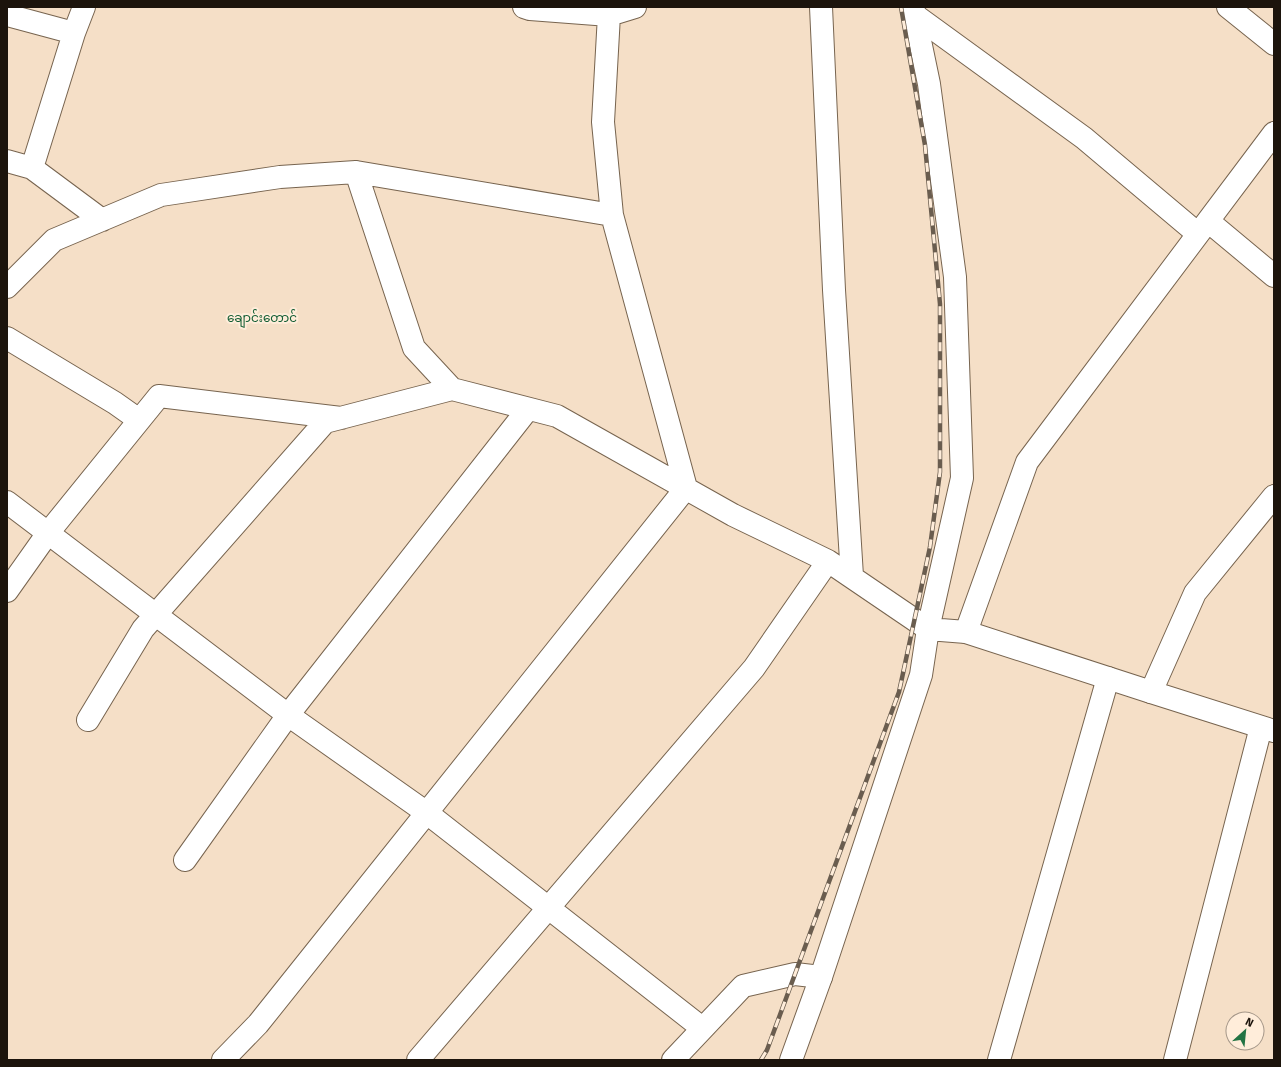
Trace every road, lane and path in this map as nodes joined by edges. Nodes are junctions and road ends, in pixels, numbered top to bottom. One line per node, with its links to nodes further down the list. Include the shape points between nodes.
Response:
1 (84, 7): 9 (street)
2 (524, 7): 8 (street)
3 (635, 7): 8 (street)
4 (821, 7): 30 (street, via 834,290)
5 (1228, 7): 10 (street)
6 (914, 11): 17 (street); 33 (street, via 929,84 955,277 962,478)
7 (7, 15): 9 (street)
8 (609, 15): 15 (street, via 604,122)
9 (74, 33): 13 (street)
10 (1274, 44)
11 (1274, 133): 17 (street)
12 (7, 161): 13 (street)
13 (32, 168): 16 (street)
14 (356, 172): 15 (street); 16 (street, via 280,177 161,195); 21 (street, via 414,348)
15 (612, 215): 25 (street)
16 (102, 220): 19 (street, via 54,240)
17 (1203, 228): 18 (street); 34 (street, via 1027,462)
18 (1274, 276)
19 (7, 287)
20 (7, 338): 24 (street, via 115,403)
21 (452, 389): 22 (street); 23 (street)
22 (528, 409): 25 (street, via 557,416); 37 (street)
23 (341, 418): 24 (street, via 159,396); 32 (street, via 325,422)
24 (138, 420): 28 (street)
25 (686, 488): 29 (street, via 733,515); 40 (street)
26 (1274, 496): 36 (street, via 1195,593)
27 (7, 502): 28 (street)
28 (48, 533): 31 (street); 32 (street)
29 (828, 561): 30 (street); 42 (street, via 754,668)
30 (852, 576): 33 (street)
31 (7, 591)
32 (156, 615): 37 (street); 38 (street, via 143,629)
33 (928, 629): 34 (street); 43 (street, via 921,675)
34 (966, 632): 35 (street)
35 (1108, 678): 36 (street); 49 (street)
36 (1151, 692): 39 (street)
37 (288, 715): 40 (street); 41 (street)
38 (88, 720)
39 (1267, 729): 50 (street)
40 (427, 813): 42 (street); 45 (street, via 258,1024)
41 (185, 860)
42 (549, 908): 44 (street); 46 (street)
43 (821, 977): 44 (street, via 795,974 744,986); 48 (street)
44 (702, 1028): 47 (street)
45 (223, 1060)
46 (418, 1060)
47 (673, 1060)
48 (790, 1060)
49 (999, 1060)
50 (1175, 1060)

